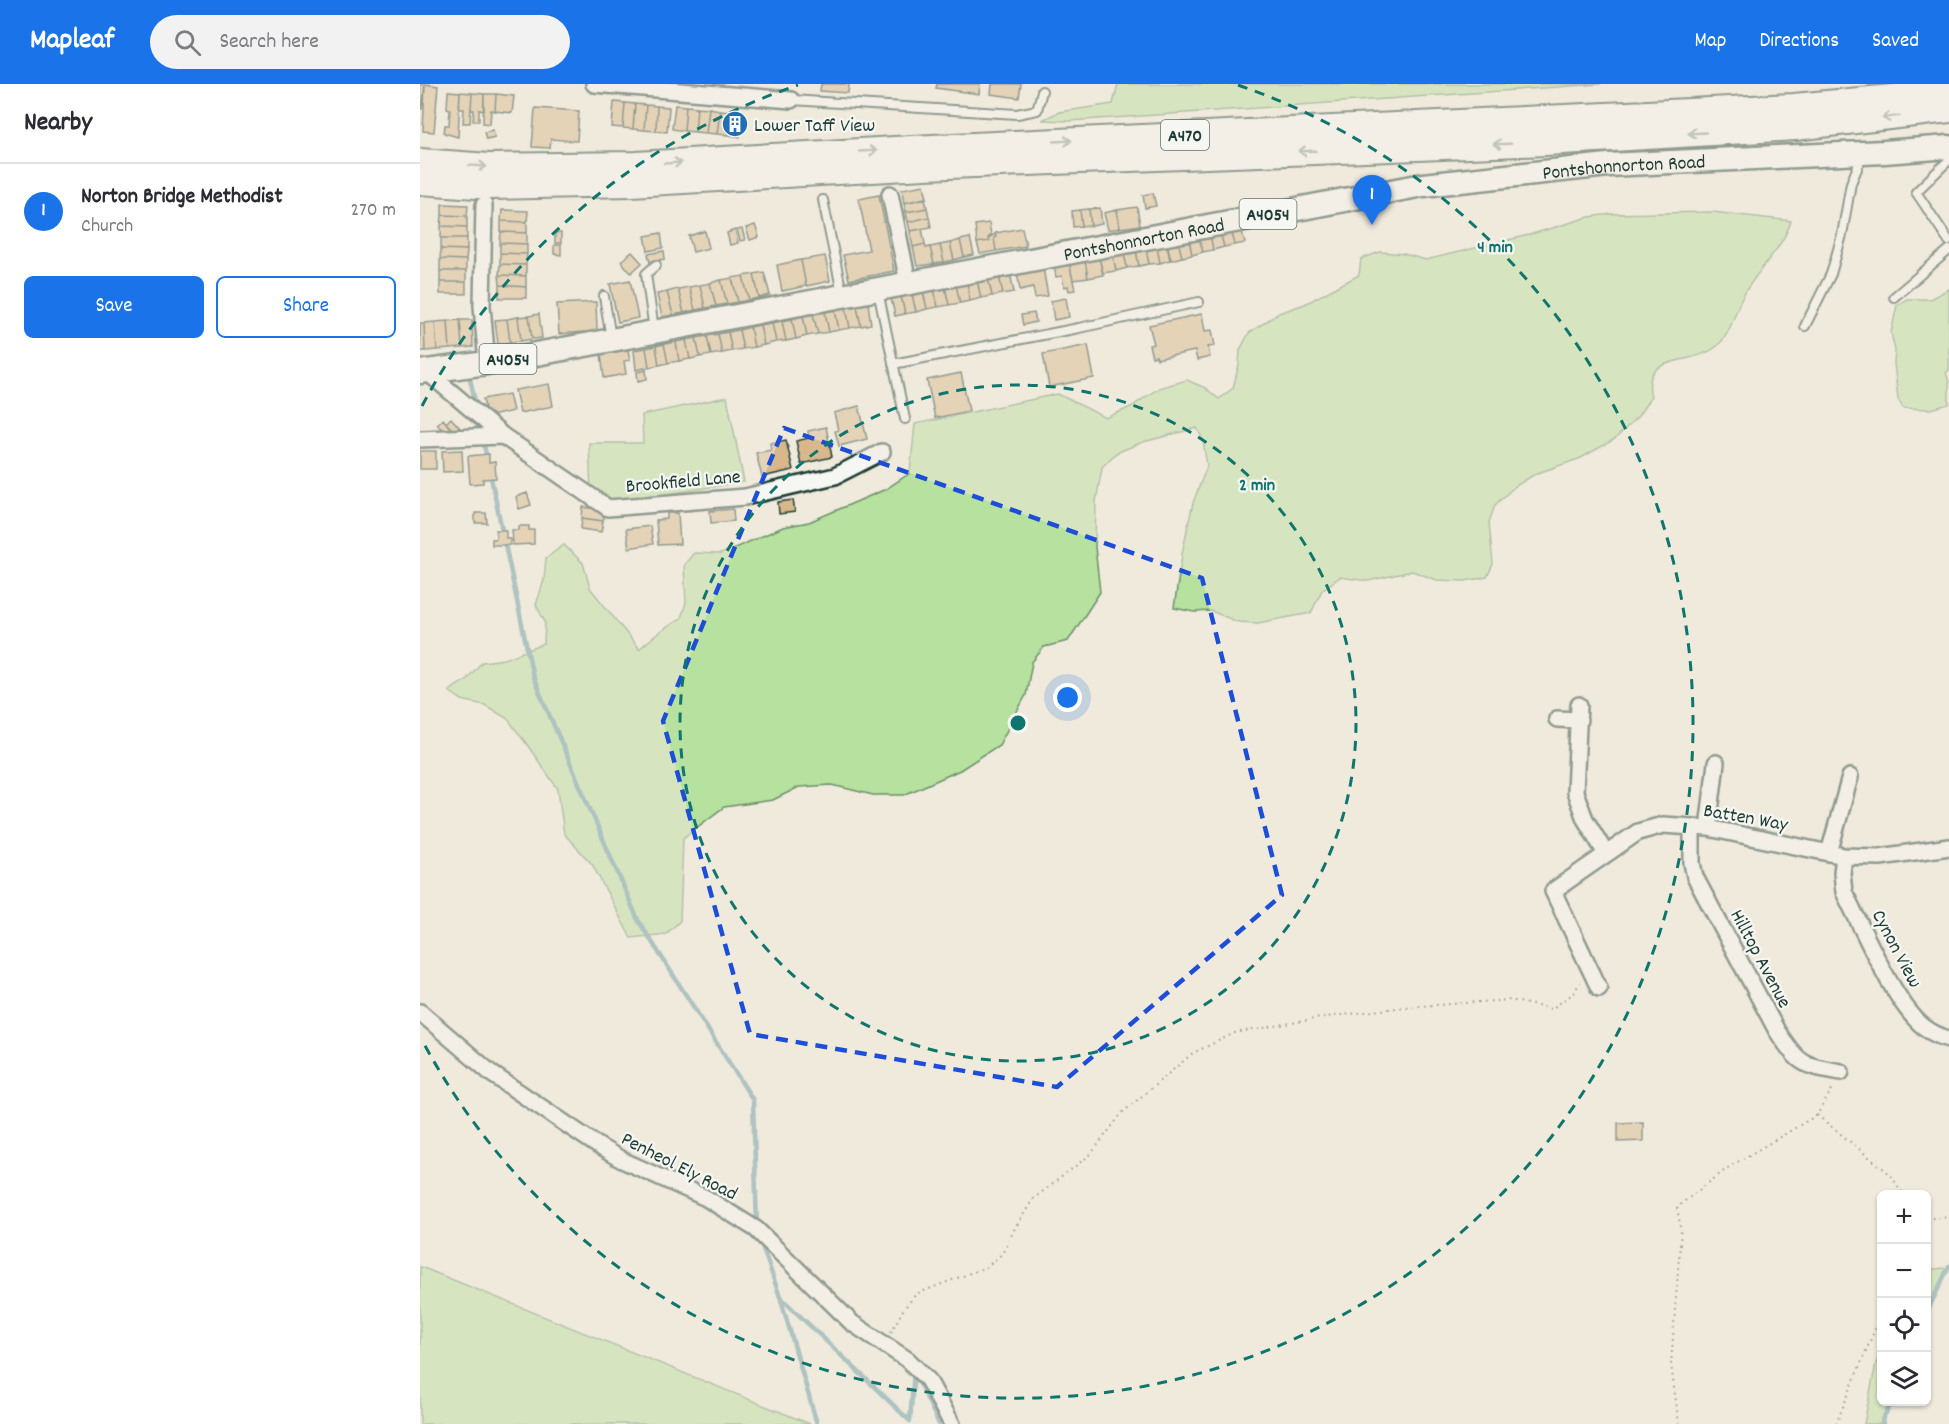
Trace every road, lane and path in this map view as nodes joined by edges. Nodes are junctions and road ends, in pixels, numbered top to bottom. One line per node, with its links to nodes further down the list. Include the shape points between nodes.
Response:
1 (597, 84): 4 (street)
2 (1949, 88): 9 (highway, A470, one-way to 2, via 489,167 636,165 912,148 1794,107 1893,98)
3 (1042, 91): 4 (lane, via 1036,110 1017,114)
4 (791, 100)
5 (1949, 109): 10 (highway, A470, one-way to 10, via 1795,127 1546,142 936,165 631,183 491,186)
6 (1949, 147): 7 (main road, Pontshonnorton Road / A4054)
7 (1864, 153): 17 (main road, Pontshonnorton Road / A4054, via 1608,165 1423,185); 23 (lane, via 1851,183 1831,274)
8 (1949, 160): 14 (lane, via 1916,192)
9 (420, 162)
10 (420, 181)
11 (890, 194): 17 (street)
12 (823, 200): 19 (lane)
13 (484, 205): 26 (street, via 482,306)
14 (1949, 242)
15 (1949, 250): 21 (lane)
16 (656, 265): 24 (lane, via 646,274)
17 (908, 282): 18 (main road, Pontshonnorton Road / A4054)
18 (878, 289): 19 (main road, Pontshonnorton Road / A4054); 27 (lane)
19 (843, 296): 24 (main road, Pontshonnorton Road / A4054)
20 (604, 297): 25 (lane)
21 (1894, 297)
22 (1199, 302): 27 (lane)
23 (1805, 326)
24 (654, 332): 25 (main road, Pontshonnorton Road / A4054)
25 (604, 341): 26 (main road, A4054)
26 (487, 363): 28 (main road, A4054)
27 (892, 364): 29 (lane)
28 (423, 372): 30 (street, Brookfield Lane)
29 (904, 419)
30 (503, 436): 31 (street); 32 (street, Brookfield Lane, via 608,508 745,497 835,476)
31 (420, 439)
32 (882, 452)
33 (1557, 719): 40 (street, via 1579,713 1575,792 1585,819)
34 (1716, 763): 37 (street)
35 (1850, 777): 39 (street)
36 (1692, 827): 37 (street, Batten Way); 40 (street, Batten Way, via 1650,828); 45 (street, Hilltop Avenue, via 1695,877 1777,1031 1803,1063)
37 (1708, 828): 39 (street, Batten Way)
38 (1949, 848): 41 (street, Batten Way, via 1880,857)
39 (1829, 853): 41 (street, Batten Way)
40 (1606, 854): 42 (street, Batten Way, via 1553,891)
41 (1845, 856): 44 (street, Cynon View, via 1844,892 1900,1000 1922,1026)
42 (1599, 988): 51 (path, via 1582,977 1574,993 1551,1009 1510,1000 1326,1017 1235,1034 1193,1053 1122,1113 1091,1154 1033,1199 1002,1254 986,1267 916,1294)
43 (420, 1012): 51 (street, Penheol Ely Road, via 492,1074 600,1147 706,1198 756,1229 852,1323)
44 (1949, 1040)
45 (1841, 1072): 46 (path)
46 (1817, 1115): 47 (path, via 1890,1174); 53 (path, via 1729,1167 1677,1208 1681,1230 1671,1365)
47 (1900, 1190)
48 (1949, 1216): 49 (path)
49 (1931, 1218)
50 (1877, 1322): 54 (path)
51 (881, 1343): 52 (street, Penheol Ely Road, via 908,1360 928,1380)
52 (952, 1424)
53 (1679, 1424)
54 (1836, 1424)

